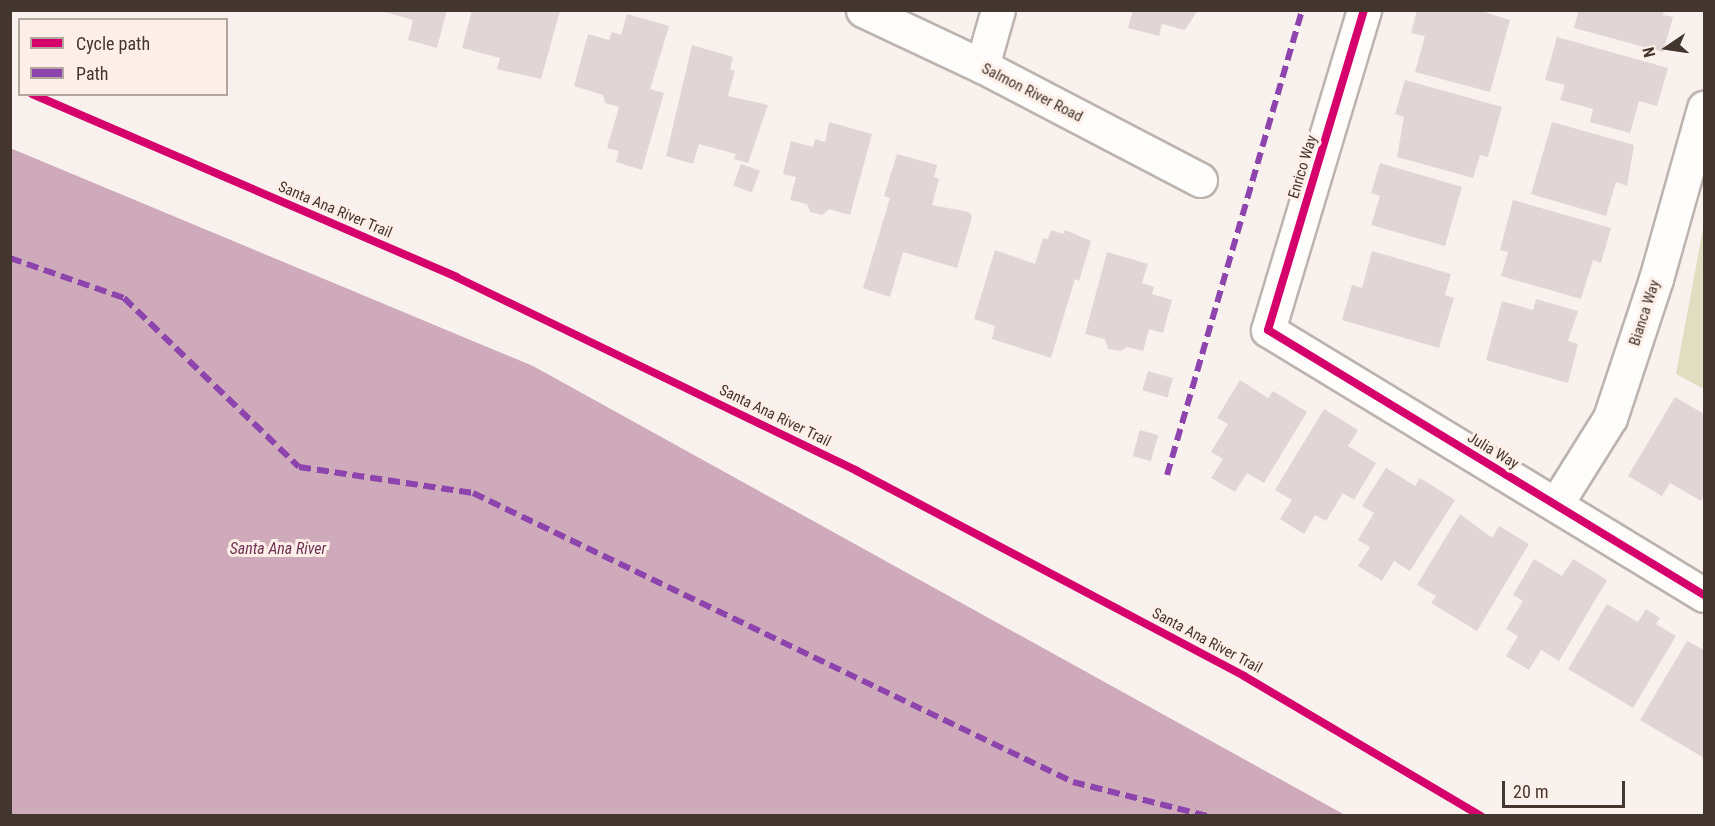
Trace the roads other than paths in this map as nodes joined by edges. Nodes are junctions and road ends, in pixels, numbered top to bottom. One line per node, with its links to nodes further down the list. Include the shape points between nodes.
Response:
1 (863, 10): 4 (street, Salmon River Road)
2 (998, 10): 4 (street)
3 (1364, 10): 7 (street, Enrico Way)
4 (982, 66): 6 (street, Salmon River Road)
5 (1704, 108): 8 (street, Bianca Way, via 1656,279 1610,418)
6 (1200, 180)
7 (1268, 330): 8 (street, Julia Way)
8 (1556, 504): 9 (street, Julia Way)
9 (1704, 595)

